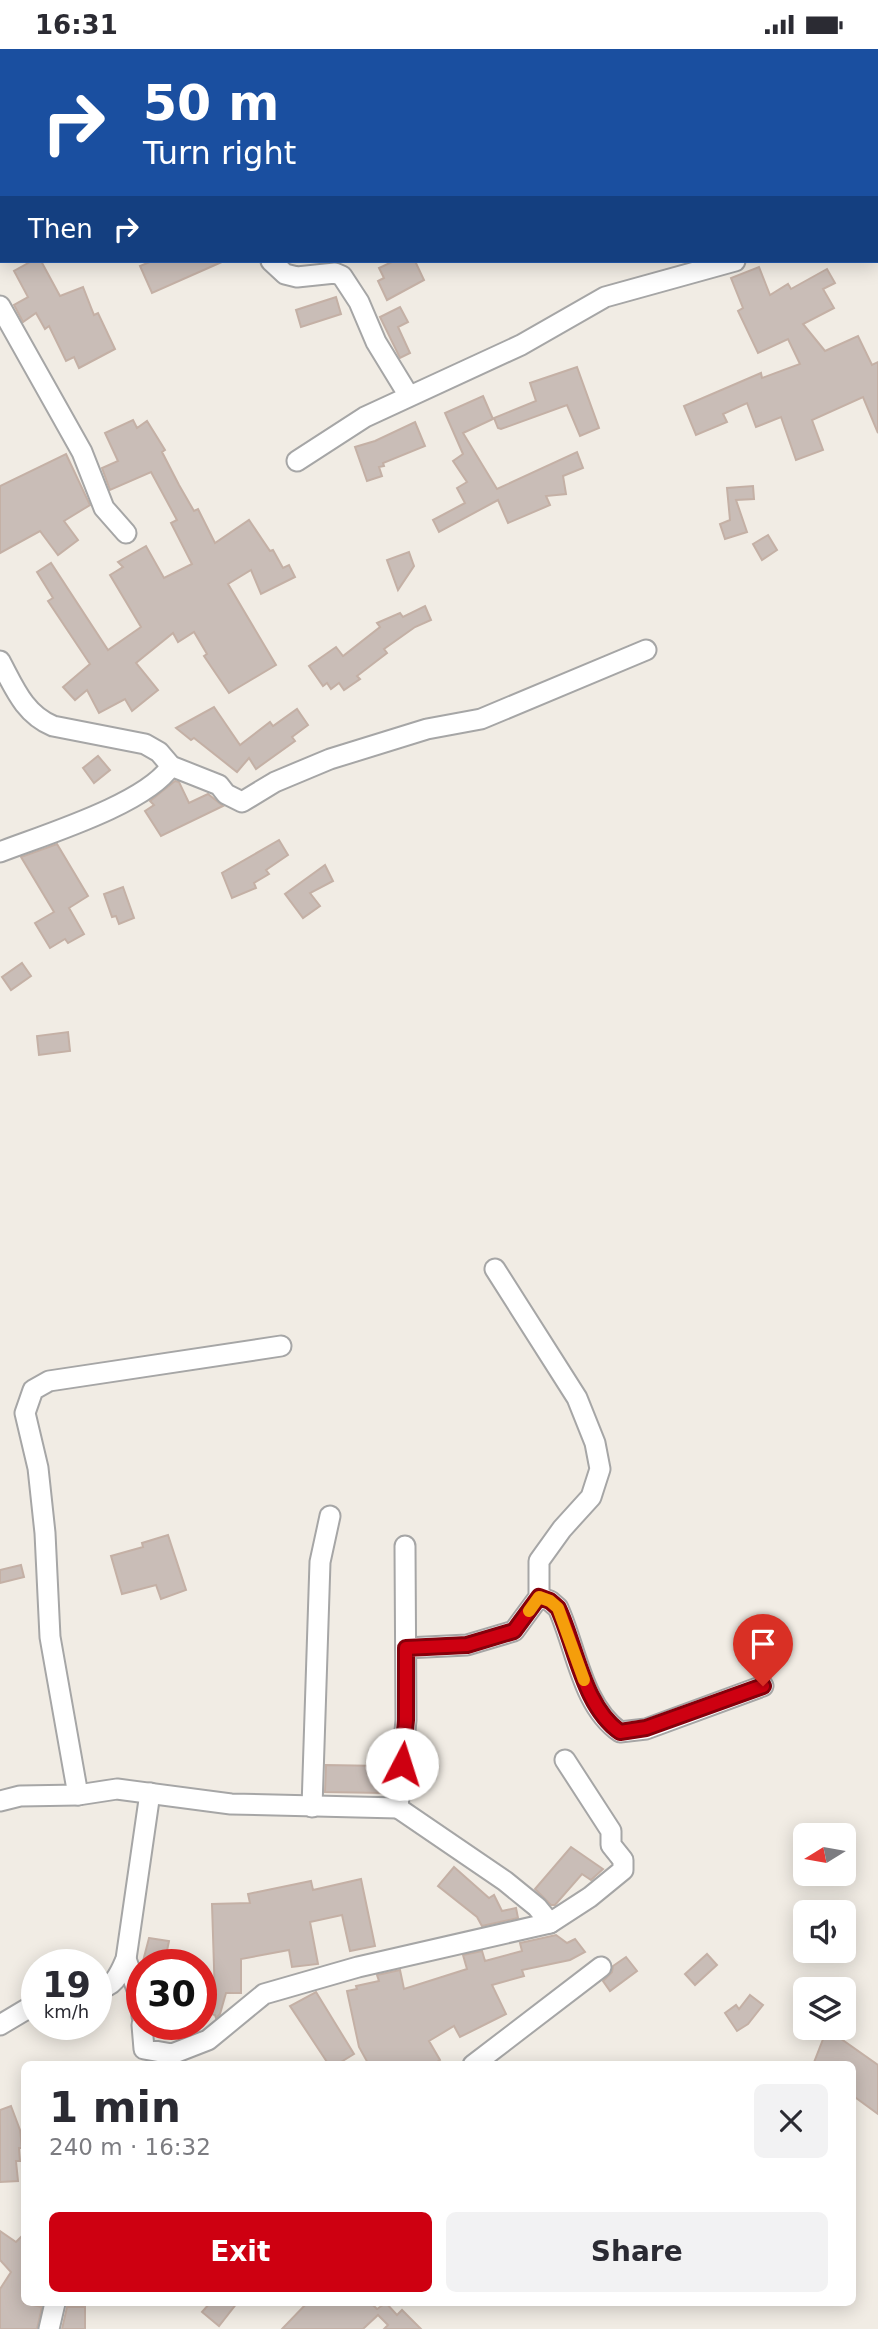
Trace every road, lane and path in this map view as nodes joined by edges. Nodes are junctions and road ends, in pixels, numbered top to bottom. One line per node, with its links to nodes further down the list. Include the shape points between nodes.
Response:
1 (273, 263): 4 (street, via 285,274 298,277 342,275)
2 (703, 265): 4 (street, via 605,297 521,345)
3 (0, 306): 6 (street, via 82,452 104,508)
4 (409, 396): 5 (street)
5 (297, 461)
6 (126, 533)
7 (646, 650): 9 (street, via 481,719 427,729 330,759 242,802 219,785)
8 (0, 661): 9 (street, via 22,703 39,721 145,744)
9 (172, 766): 10 (street, via 117,807)
10 (0, 852)
11 (495, 1269): 15 (street, via 577,1398 600,1469 591,1497 539,1561)
12 (281, 1346): 20 (street, via 49,1381 33,1390 25,1413 38,1468 50,1637)
13 (330, 1516): 22 (street, via 320,1562)
14 (405, 1546): 16 (street)
15 (539, 1597): 16 (street, via 514,1631 467,1645); 17 (street, via 558,1608 583,1679 610,1725 620,1732 646,1728)
16 (406, 1648): 23 (street, via 406,1720)
17 (763, 1686)
18 (565, 1760): 24 (street, via 611,1831 611,1845 623,1860 623,1870)
19 (150, 1793): 20 (street, via 117,1790); 22 (street, via 231,1804); 25 (street)
20 (78, 1795): 21 (street)
21 (0, 1801)
22 (312, 1807): 23 (street)
23 (398, 1808): 24 (street, via 505,1881 537,1906)
24 (550, 1923): 31 (street, via 358,1967 264,1994)
25 (127, 1949)
26 (126, 1959): 28 (street)
27 (601, 1967): 34 (street)
28 (112, 1982)
29 (21, 2013): 30 (street)
30 (0, 2025)
31 (217, 2033)
32 (143, 2040): 33 (street, via 144,2049 172,2054)
33 (208, 2040)
34 (478, 2061)
35 (54, 2306): 36 (street)
36 (48, 2329)

